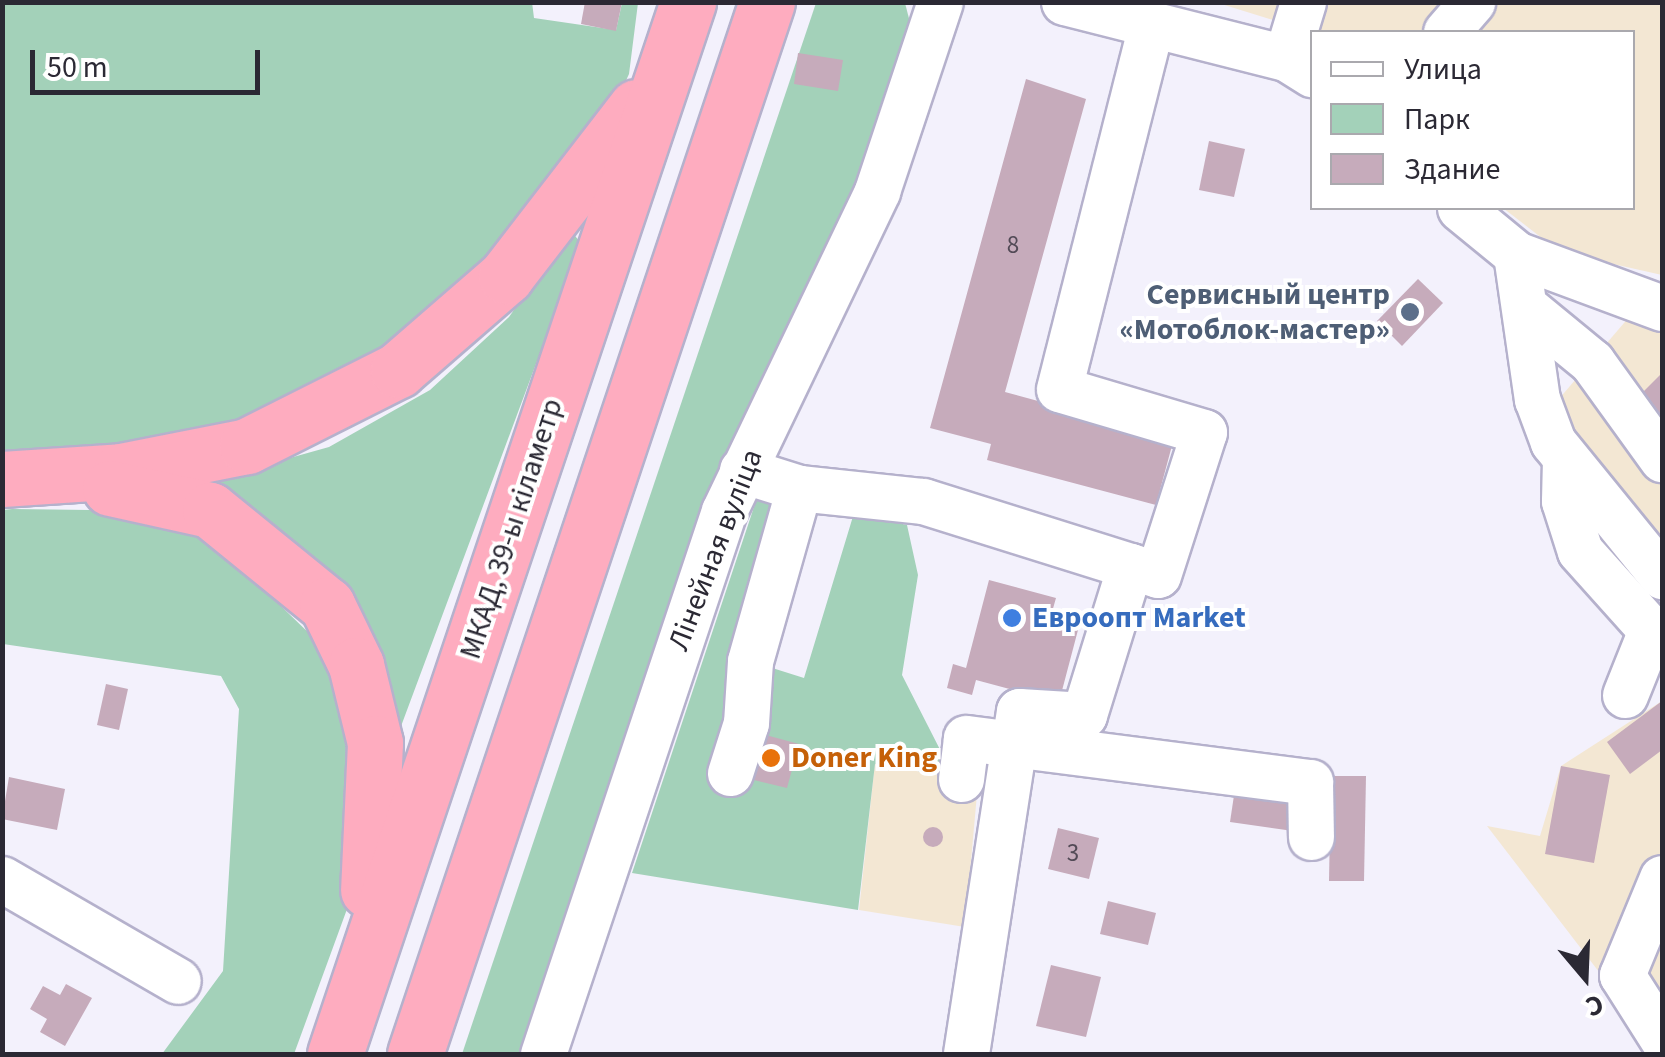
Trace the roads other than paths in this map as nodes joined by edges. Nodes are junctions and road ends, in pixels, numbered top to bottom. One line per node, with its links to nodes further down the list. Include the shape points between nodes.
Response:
1 (940, 2): 16 (street, Лінейная вуліца, via 877,191)
2 (1064, 2): 6 (street)
3 (1303, 2): 9 (street)
4 (1472, 2): 8 (street)
5 (769, 7): 32 (highway)
6 (1142, 17): 9 (street); 19 (street, via 1059,389 1204,432 1158,575)
7 (680, 26): 17 (highway, via 506,276 398,370 247,446 120,471); 29 (highway, МКАД, 39-ы кіламетр)
8 (1448, 30)
9 (1299, 66)
10 (1462, 210): 11 (street)
11 (1516, 254): 12 (street); 13 (street)
12 (1525, 307): 14 (street, via 1537,399); 15 (street, via 1592,362)
13 (1662, 308)
14 (1565, 459): 20 (street); 21 (street, via 1564,501 1580,551 1651,630)
15 (1662, 459)
16 (742, 470): 18 (street); 33 (street, Лінейная вуліца)
17 (2, 481): 29 (highway, via 96,486 210,510 290,566 326,605 356,665 375,742)
18 (799, 488): 19 (street, via 924,501); 23 (street, via 750,661 746,723)
19 (1130, 566): 22 (street, via 1084,716 1019,711)
20 (1662, 576)
21 (1625, 694)
22 (1012, 743): 24 (street, via 966,738); 25 (street, via 1310,782); 34 (street)
23 (730, 774)
24 (962, 779)
25 (1311, 837)
26 (1662, 878): 30 (street, via 1622,975)
27 (2, 879): 28 (street)
28 (178, 981)
29 (357, 993): 31 (highway, МКАД, 39-ы кіламетр)
30 (1662, 1038)
31 (335, 1054)
32 (415, 1054)
33 (543, 1054)
34 (966, 1054)

